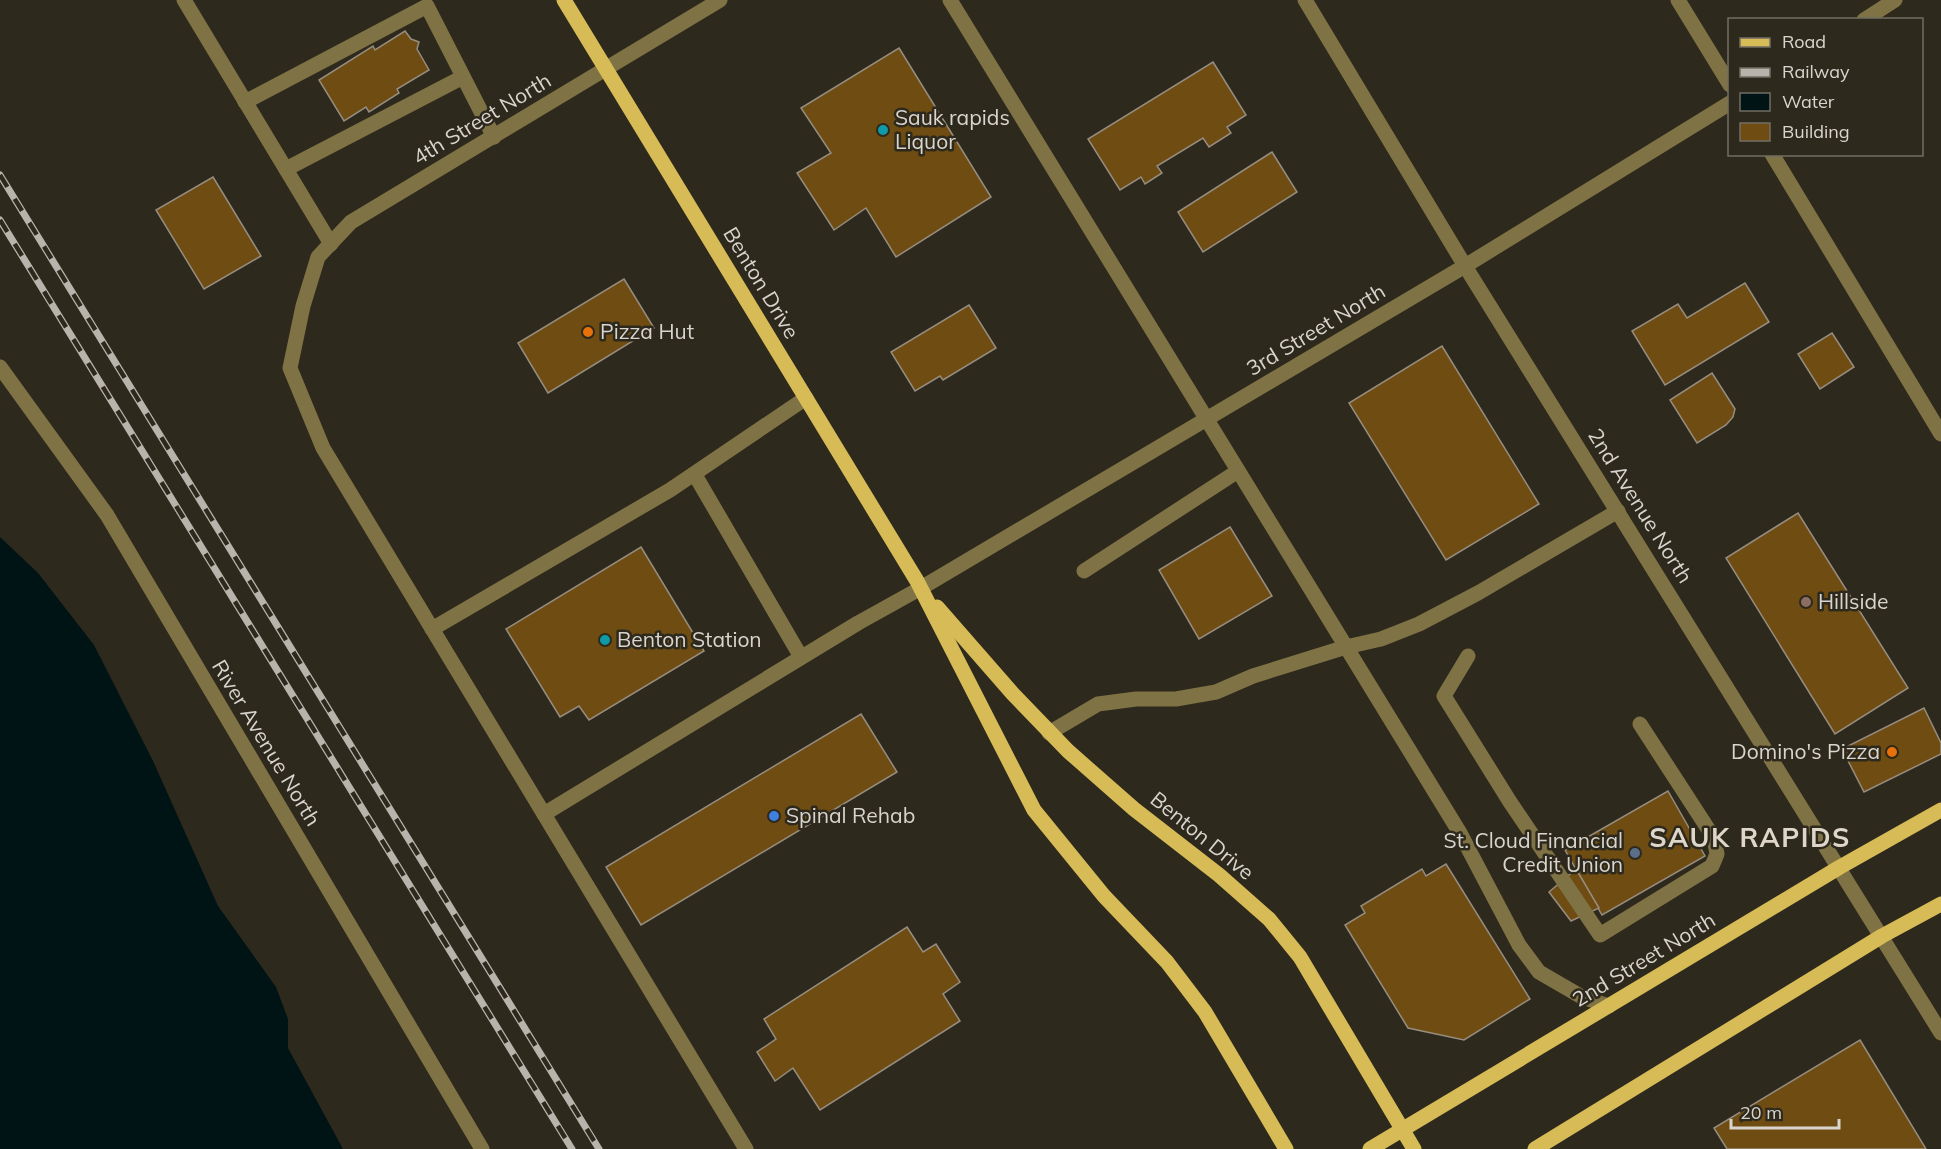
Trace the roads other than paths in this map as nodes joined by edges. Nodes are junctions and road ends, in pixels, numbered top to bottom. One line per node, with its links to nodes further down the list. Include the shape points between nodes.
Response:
1 (184, 0): 12 (street)
2 (564, 0): 9 (main road, Benton Drive)
3 (720, 0): 9 (street, 4th Street North)
4 (950, 0): 21 (street)
5 (1305, 0): 18 (street, 2nd Avenue North)
6 (1678, 0): 11 (street)
7 (1895, 0): 8 (street)
8 (1867, 18)
9 (607, 70): 14 (street, 4th Street North); 20 (main road, Benton Drive)
10 (463, 77): 12 (street, via 427,6); 14 (street); 16 (street)
11 (1728, 82)
12 (245, 102): 16 (street)
13 (1728, 104): 18 (street, 3rd Street North)
14 (494, 137): 17 (street, 4th Street North, via 351,222)
15 (1773, 156): 22 (street)
16 (286, 169): 17 (street)
17 (330, 244): 28 (street, 4th Street North, via 318,257 290,368 323,448)
18 (1465, 266): 21 (street, 3rd Street North); 25 (street, 2nd Avenue North)
19 (0, 367): 42 (street, River Avenue North, via 107,515)
20 (806, 398): 24 (street); 27 (main road, Benton Drive)
21 (1207, 420): 23 (street); 27 (street, 3rd Street North)
22 (1941, 434)
23 (1238, 471): 26 (street); 29 (street)
24 (695, 475): 28 (street); 31 (street)
25 (1618, 511): 29 (street, via 1419,624); 36 (street, 2nd Avenue North)
26 (1084, 571)
27 (921, 588): 31 (street, 3rd Street North); 33 (main road, Benton Drive); 44 (main road, Benton Drive, via 1034,810 1104,896 1167,962 1205,1012)
28 (432, 629): 35 (street, 4th Street North)
29 (1346, 647): 33 (street, via 1253,676 1216,692 1098,704); 39 (street, via 1460,833 1519,945 1539,972 1582,997)
30 (1468, 656): 32 (street, via 1444,696 1600,935 1712,866 1718,854 1714,838)
31 (801, 657): 35 (street, 3rd Street North)
32 (1640, 724)
33 (1049, 733): 41 (main road, Benton Drive, via 1134,809 1220,875 1269,919 1300,957)
34 (1941, 810): 36 (main road, 2nd Street North)
35 (544, 814): 43 (street, 4th Street North)
36 (1840, 867): 38 (street, 2nd Avenue North); 39 (main road, 2nd Street North)
37 (1941, 904): 38 (main road)
38 (1882, 936): 40 (street, 2nd Avenue North); 47 (main road)
39 (1609, 1006): 41 (main road, 2nd Street North)
40 (1941, 1033)
41 (1403, 1129): 45 (main road, 2nd Street North); 46 (main road, Benton Drive)
42 (482, 1149)
43 (746, 1149)
44 (1287, 1149)
45 (1370, 1149)
46 (1414, 1149)
47 (1535, 1149)

